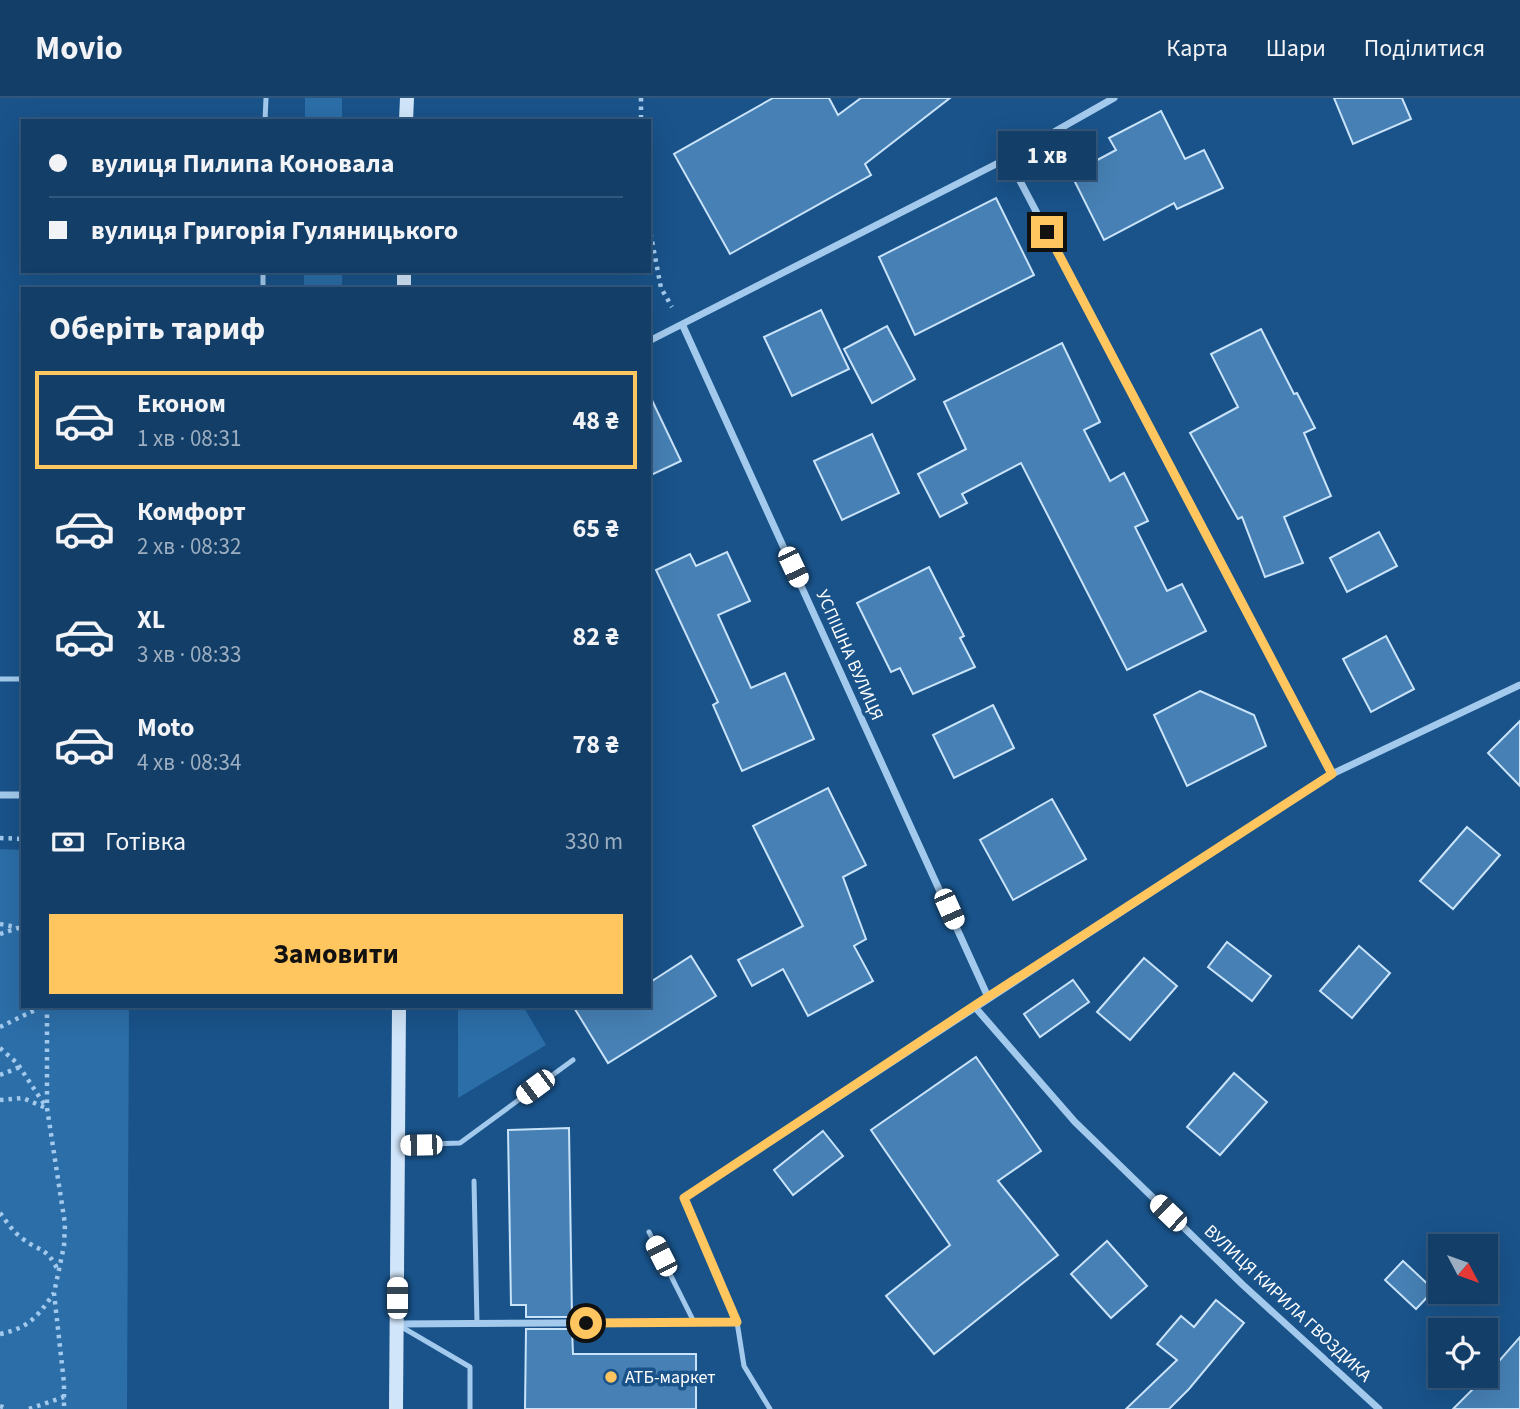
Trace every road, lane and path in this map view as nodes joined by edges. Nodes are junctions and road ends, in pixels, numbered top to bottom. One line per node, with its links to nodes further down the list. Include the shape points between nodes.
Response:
1 (266, 98): 5 (lane)
2 (407, 98): 6 (main road)
3 (641, 98): 7 (path)
4 (1114, 98): 8 (street)
5 (265, 119)
6 (406, 119)
7 (642, 119)
8 (1008, 158): 10 (street); 15 (street)
9 (651, 236): 10 (path, via 661,288)
10 (683, 326): 11 (street); 23 (street, УСПІШНА ВУЛИЦЯ)
11 (651, 340)
12 (0, 679): 13 (lane)
13 (21, 679)
14 (1520, 685): 15 (street)
15 (1332, 774): 23 (street)
16 (0, 795): 17 (street)
17 (21, 795)
18 (0, 838): 19 (path)
19 (21, 839)
20 (0, 924): 21 (path)
21 (20, 929): 22 (path)
22 (0, 934)
23 (988, 997): 24 (street)
24 (974, 1006): 42 (street, via 684,1198); 54 (street, ВУЛИЦЯ КИРИЛА ГВОЗДИКА, via 1075,1122 1242,1285)
25 (36, 1008): 28 (path)
26 (47, 1008): 34 (path)
27 (399, 1008): 35 (main road)
28 (0, 1027)
29 (0, 1048): 31 (path)
30 (573, 1059): 35 (lane, via 460,1143)
31 (20, 1067): 32 (path); 34 (path)
32 (0, 1075)
33 (0, 1100): 34 (path, via 23,1098)
34 (47, 1108): 39 (path, via 65,1224)
35 (398, 1146): 44 (main road)
36 (474, 1181): 43 (lane)
37 (0, 1213): 39 (path, via 25,1241 49,1254)
38 (649, 1232): 41 (lane)
39 (60, 1272): 40 (path)
40 (54, 1293): 45 (path, via 36,1318); 46 (path)
41 (694, 1322): 42 (street); 43 (street)
42 (737, 1322): 53 (lane, via 744,1366)
43 (477, 1323): 44 (street)
44 (397, 1324): 51 (main road); 52 (lane, via 470,1367)
45 (0, 1334)
46 (64, 1397): 49 (path); 50 (path)
47 (0, 1406): 48 (path)
48 (8, 1409)
49 (29, 1409)
50 (64, 1409)
51 (396, 1409)
52 (470, 1409)
53 (770, 1409)
54 (1379, 1409)

